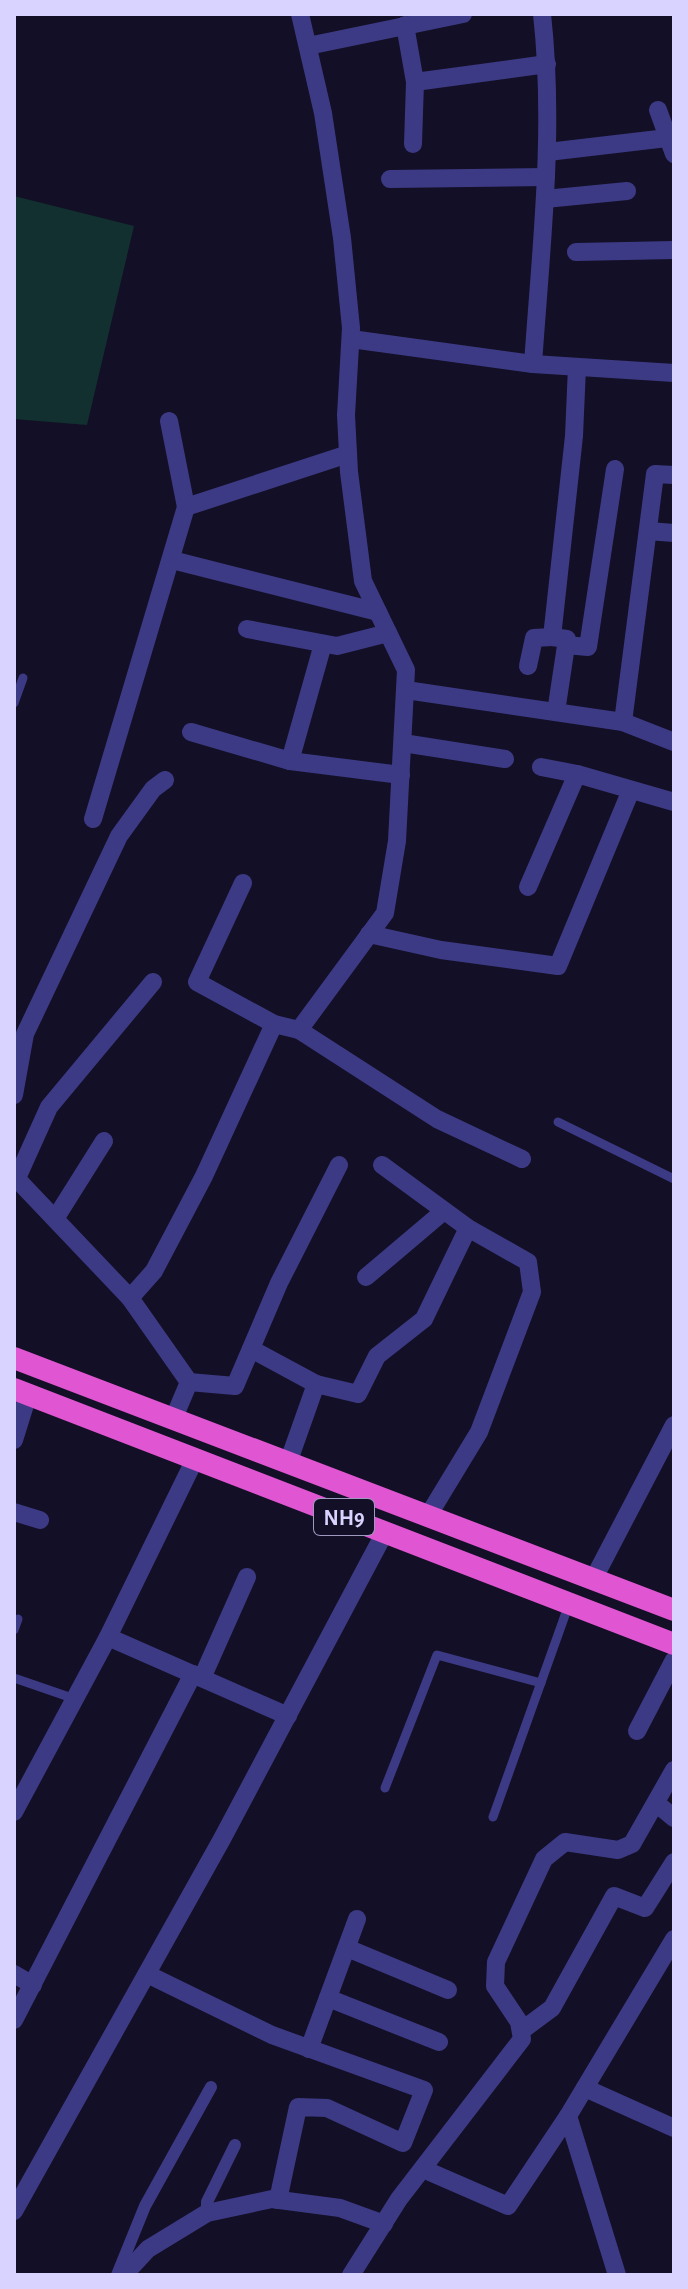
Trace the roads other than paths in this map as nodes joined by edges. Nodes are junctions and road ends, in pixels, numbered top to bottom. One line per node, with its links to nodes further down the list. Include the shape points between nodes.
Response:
1 (300, 14): 5 (street)
2 (463, 14): 4 (street)
3 (542, 14): 6 (street)
4 (405, 25): 5 (street); 7 (street)
5 (308, 46): 18 (street, via 340,223)
6 (547, 64): 7 (street); 11 (street)
7 (415, 82): 9 (street)
8 (658, 110): 10 (street)
9 (413, 144)
10 (671, 146): 11 (street)
11 (548, 152): 12 (street)
12 (546, 177): 13 (street); 15 (street)
13 (390, 179)
14 (627, 191): 15 (street)
15 (545, 199): 19 (street)
16 (674, 250): 17 (street)
17 (576, 252)
18 (351, 339): 19 (street); 23 (street)
19 (533, 364): 20 (street)
20 (577, 367): 21 (street); 33 (street)
21 (674, 373)
22 (169, 421): 26 (street)
23 (348, 454): 26 (street); 30 (street, via 363,581)
24 (615, 469): 33 (street, via 588,647)
25 (674, 475): 27 (street, via 655,474)
26 (186, 507): 29 (street)
27 (648, 531): 28 (street); 40 (street)
28 (674, 533)
29 (172, 560): 30 (street); 52 (street)
30 (378, 612): 32 (street)
31 (247, 629): 34 (street)
32 (388, 633): 34 (street, via 337,646); 37 (street, via 406,670)
33 (559, 641): 35 (street, via 534,638); 39 (street)
34 (323, 644): 45 (street)
35 (528, 666)
36 (23, 678): 38 (lane)
37 (406, 690): 39 (street); 43 (street)
38 (14, 703)
39 (556, 712): 40 (street)
40 (623, 722): 42 (street)
41 (191, 732): 45 (street)
42 (674, 742)
43 (403, 743): 44 (street); 48 (street)
44 (505, 759)
45 (290, 761): 48 (street)
46 (541, 767): 47 (street)
47 (577, 774): 50 (street); 54 (street)
48 (401, 775): 55 (street, via 385,913)
49 (165, 780): 59 (street, via 119,836 25,1034)
50 (631, 790): 51 (street); 55 (street, via 558,966)
51 (674, 802)
52 (93, 819)
53 (243, 883): 57 (street, via 197,982)
54 (528, 887)
55 (369, 934): 58 (street)
56 (153, 982): 65 (street, via 49,1107)
57 (274, 1024): 58 (street); 71 (street, via 204,1176 154,1271)
58 (299, 1030): 62 (street, via 437,1119)
59 (14, 1095)
60 (558, 1122): 66 (lane)
61 (104, 1141): 68 (street)
62 (522, 1159)
63 (339, 1165): 72 (street)
64 (382, 1165): 67 (street)
65 (15, 1177): 68 (street)
66 (674, 1179)
67 (444, 1211): 69 (street); 70 (street)
68 (55, 1219): 71 (street)
69 (468, 1228): 75 (street, via 424,1319 377,1356 358,1394); 83 (street, via 528,1262 532,1292 479,1432)
70 (366, 1277)
71 (130, 1298): 74 (street)
72 (251, 1349): 74 (street, via 235,1386); 75 (street)
73 (14, 1358): 77 (highway, NH9)
74 (189, 1382): 77 (street)
75 (316, 1384): 81 (street)
76 (21, 1392): 79 (street); 80 (highway, NH9)
77 (173, 1420): 81 (highway, NH9)
78 (674, 1425): 87 (street)
79 (14, 1440)
80 (195, 1459): 85 (highway, NH9); 92 (street)
81 (288, 1463): 83 (highway, NH9)
82 (14, 1512): 84 (street)
83 (428, 1516): 87 (highway, NH9)
84 (40, 1520)
85 (385, 1532): 88 (highway, NH9); 99 (street)
86 (247, 1577): 95 (street)
87 (593, 1580): 89 (highway, NH9)
88 (569, 1604): 93 (highway, NH9); 97 (lane)
89 (674, 1610)
90 (18, 1619): 91 (lane)
91 (14, 1630)
92 (108, 1637): 95 (street); 98 (street)
93 (674, 1644)
94 (674, 1660): 100 (street)
95 (198, 1676): 99 (street); 113 (street)
96 (14, 1678): 98 (lane)
97 (541, 1683): 102 (lane, via 437,1655); 105 (lane)
98 (75, 1699): 104 (street)
99 (288, 1716): 112 (street)
100 (637, 1731)
101 (674, 1770): 103 (street)
102 (385, 1788)
103 (656, 1803): 106 (street); 117 (street, via 632,1844 618,1850 565,1842 544,1859 496,1962 495,1986)
104 (14, 1812)
105 (493, 1817)
106 (674, 1818)
107 (674, 1862): 117 (street, via 645,1908 614,1896 552,2008)
108 (357, 1919): 110 (street)
109 (674, 1939): 121 (street)
110 (347, 1948): 114 (street); 115 (street)
111 (14, 1974): 113 (street)
112 (147, 1974): 119 (street); 127 (street)
113 (33, 1985): 116 (street)
114 (448, 1990)
115 (328, 1998): 118 (street); 119 (street)
116 (14, 2020)
117 (521, 2031): 125 (street, via 522,2039)
118 (439, 2042)
119 (309, 2049): 126 (street, via 424,2090 403,2143 327,2108 298,2107)
120 (211, 2087): 130 (street, via 145,2206)
121 (585, 2088): 122 (street); 123 (street)
122 (568, 2116): 125 (street, via 508,2206); 133 (street)
123 (674, 2128)
124 (235, 2145): 128 (street, via 207,2202)
125 (423, 2169): 129 (street)
126 (278, 2200): 128 (street); 129 (street, via 340,2208)
127 (14, 2211)
128 (207, 2213): 131 (street, via 148,2249)
129 (384, 2224): 132 (street)
130 (117, 2275)
131 (124, 2275)
132 (351, 2275)
133 (617, 2275)

